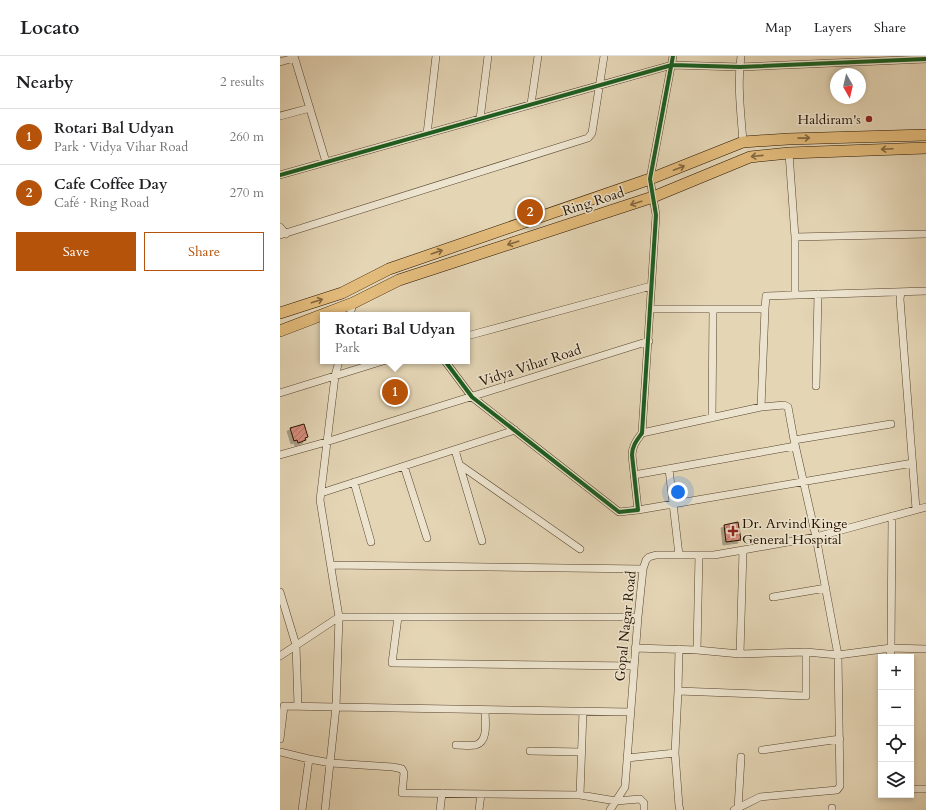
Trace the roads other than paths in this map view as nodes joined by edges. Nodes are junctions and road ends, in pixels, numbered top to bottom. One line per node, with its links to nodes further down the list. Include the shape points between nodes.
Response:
1 (436, 56): 19 (street)
2 (488, 56): 18 (street)
3 (538, 56): 15 (street)
4 (604, 56): 14 (street)
5 (673, 56): 12 (street)
6 (741, 56): 13 (street)
7 (294, 57): 11 (street); 16 (street)
8 (887, 58): 9 (street); 10 (street)
9 (926, 59)
10 (829, 60): 13 (street)
11 (280, 62)
12 (672, 65): 13 (street); 14 (street); 26 (street)
13 (740, 67): 21 (street)
14 (599, 85): 15 (street); 29 (street, via 592,133 588,138)
15 (531, 104): 18 (street)
16 (310, 108): 17 (street); 24 (street)
17 (280, 116)
18 (480, 119): 19 (street)
19 (427, 134): 24 (street)
20 (926, 135): 21 (main road, Ring Road, one-way to 20)
21 (743, 142): 26 (main road, Ring Road, one-way to 21)
22 (926, 148): 23 (main road, Ring Road, one-way to 23)
23 (789, 153): 27 (main road, Ring Road, one-way to 27, via 750,157); 31 (street)
24 (326, 162): 25 (street)
25 (280, 175)
26 (650, 179): 27 (street); 41 (main road, Ring Road, one-way to 26, via 342,293 389,269)
27 (653, 197): 32 (street, via 656,215); 37 (main road, Ring Road, one-way to 37, via 399,280)
28 (280, 227): 29 (street)
29 (283, 234)
30 (926, 234): 31 (street)
31 (795, 237): 36 (street)
32 (651, 286): 38 (street); 46 (street)
33 (926, 291): 34 (street)
34 (901, 292): 35 (street); 64 (street)
35 (818, 294): 36 (street); 52 (street)
36 (795, 295): 40 (street, via 766,296)
37 (353, 303): 42 (main road, Ring Road); 43 (street)
38 (650, 309): 39 (street); 47 (street)
39 (713, 309): 40 (street); 56 (street)
40 (765, 309): 55 (street)
41 (280, 312)
42 (330, 312)
43 (351, 312)
44 (320, 316): 45 (main road, Ring Road)
45 (280, 331)
46 (470, 335)
47 (649, 340): 54 (street, Vidya Vihar Road); 59 (street)
48 (338, 364): 51 (street)
49 (373, 364): 51 (street)
50 (447, 364): 54 (street)
51 (335, 376): 53 (street); 60 (street)
52 (816, 386)
53 (280, 393)
54 (472, 397): 58 (street); 60 (street, Vidya Vihar Road)
55 (761, 407): 56 (street); 61 (street, via 788,407)
56 (712, 418): 59 (street)
57 (891, 424): 61 (street)
58 (515, 430): 62 (street); 75 (street, via 619,512)
59 (642, 433): 68 (street, via 632,449)
60 (326, 442): 63 (street, Vidya Vihar Road); 71 (street)
61 (795, 443): 67 (street); 70 (street)
62 (455, 450): 65 (street); 66 (street)
63 (280, 455)
64 (913, 463): 70 (street); 74 (street)
65 (460, 465): 79 (street); 81 (street)
66 (404, 466): 69 (street); 78 (street)
67 (669, 469): 68 (street); 72 (street)
68 (634, 475): 75 (street)
69 (354, 482): 71 (street); 80 (street)
70 (804, 482): 72 (street); 77 (street)
71 (321, 493): 85 (street)
72 (673, 504): 75 (street); 83 (street)
73 (926, 507): 74 (street, Gopal Nagar Road)
74 (916, 509): 76 (street, Gopal Nagar Road)
75 (638, 510)
76 (892, 516): 77 (street, Gopal Nagar Road); 95 (street)
77 (816, 537): 82 (street, Gopal Nagar Road); 87 (street)
78 (427, 538)
79 (482, 541)
80 (371, 542)
81 (580, 549)
82 (743, 550): 84 (street, Gopal Nagar Road); 100 (street)
83 (679, 555): 84 (street, Gopal Nagar Road); 86 (street, Gopal Nagar Road, via 649,557)
84 (698, 555): 98 (street)
85 (330, 565): 86 (street); 90 (street)
86 (643, 569): 92 (street, Gopal Nagar Road)
87 (826, 588): 89 (street); 102 (street)
88 (280, 592): 93 (street)
89 (773, 597)
90 (339, 617): 91 (street); 93 (street); 108 (street)
91 (398, 617): 92 (street); 104 (street, via 392,662)
92 (638, 617): 94 (street, Gopal Nagar Road)
93 (296, 645): 103 (street); 107 (street)
94 (635, 648): 97 (street); 104 (street, Gopal Nagar Road)
95 (891, 648): 96 (street); 101 (street); 102 (street)
96 (926, 649)
97 (679, 650): 98 (street); 105 (street)
98 (697, 650): 100 (street)
99 (806, 652): 100 (street); 102 (street); 105 (street, via 806,696)
100 (740, 654)
101 (890, 654)
102 (838, 655): 113 (street)
103 (280, 656)
104 (634, 666): 111 (street, Gopal Nagar Road)
105 (678, 692): 119 (street)
106 (282, 706): 107 (street); 112 (street)
107 (298, 706): 108 (street)
108 (336, 707): 109 (street); 123 (street)
109 (486, 710): 110 (street); 114 (street, via 485,736 481,742 476,745)
110 (583, 711): 111 (street); 118 (street)
111 (630, 712): 121 (street, Gopal Nagar Road)
112 (280, 739)
113 (840, 739): 115 (street); 130 (street, via 840,786 837,790 760,797)
114 (456, 745)
115 (762, 750)
116 (530, 751): 118 (street)
117 (280, 752): 122 (street)
118 (581, 752): 128 (street)
119 (676, 753): 121 (street); 137 (street)
120 (741, 757): 130 (street)
121 (627, 758): 129 (street, Gopal Nagar Road, via 625,787)
122 (309, 759): 123 (street); 131 (street)
123 (331, 763): 126 (street, via 402,769 402,793); 132 (street)
124 (914, 789): 125 (street)
125 (926, 789)
126 (442, 793): 127 (street); 133 (street)
127 (481, 794): 128 (street); 134 (street)
128 (580, 794): 129 (street)
129 (616, 801): 135 (street, Gopal Nagar Road); 136 (street, via 643,800)
130 (736, 809)
131 (302, 810)
132 (325, 810)
133 (440, 810)
134 (479, 810)
135 (610, 810)
136 (644, 810)
137 (680, 810)

